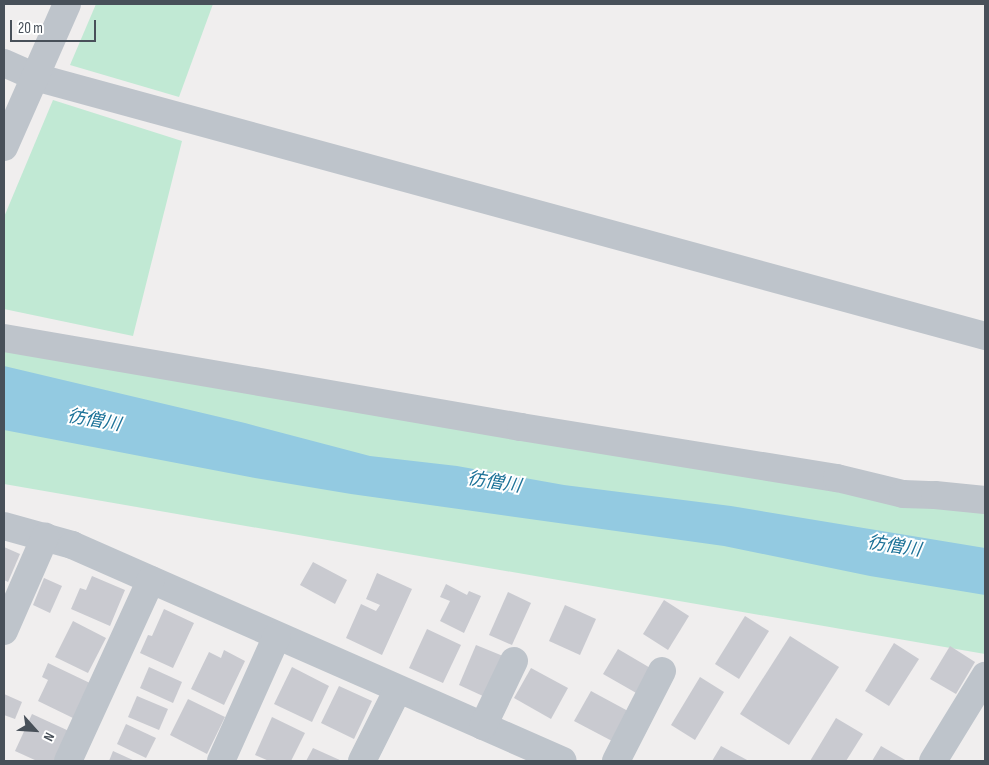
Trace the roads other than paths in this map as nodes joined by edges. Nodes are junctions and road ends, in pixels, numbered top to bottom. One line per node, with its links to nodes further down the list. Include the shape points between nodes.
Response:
1 (68, 4): 3 (street)
2 (4, 63): 3 (street)
3 (35, 77): 4 (street); 5 (street)
4 (4, 147)
5 (985, 336)
6 (4, 338): 7 (street, via 830,477 903,494)
7 (985, 500)
8 (4, 526): 9 (street)
9 (44, 537): 10 (street, via 72,545); 11 (street)
10 (151, 580): 12 (street); 18 (street)
11 (4, 631)
12 (277, 636): 16 (street); 19 (street)
13 (514, 661): 17 (street)
14 (662, 671): 22 (street)
15 (985, 676): 23 (street)
16 (398, 689): 17 (street); 20 (street)
17 (483, 726): 21 (street)
18 (68, 761)
19 (221, 761)
20 (362, 761)
21 (563, 761)
22 (616, 761)
23 (933, 761)

